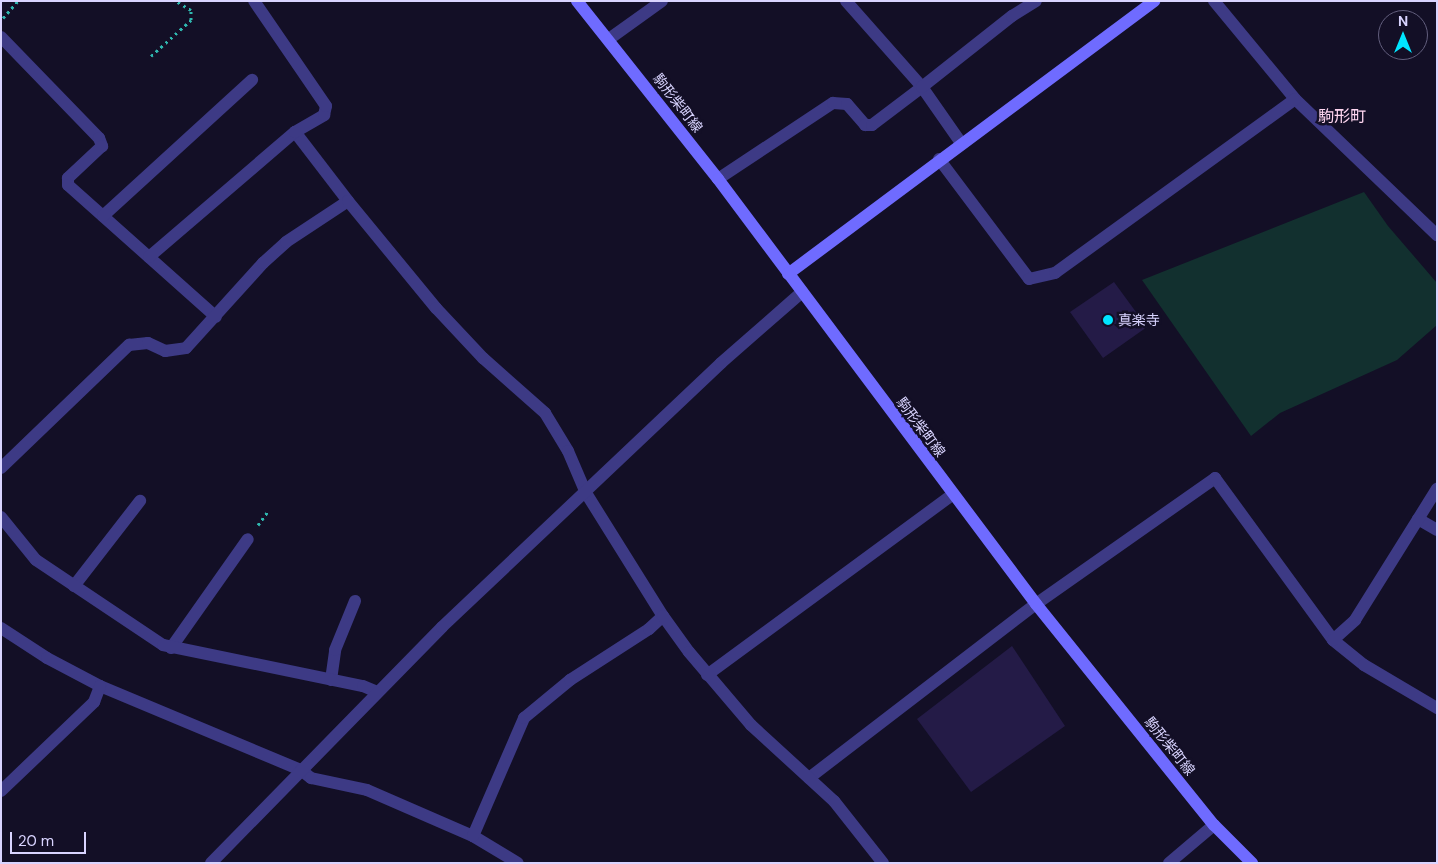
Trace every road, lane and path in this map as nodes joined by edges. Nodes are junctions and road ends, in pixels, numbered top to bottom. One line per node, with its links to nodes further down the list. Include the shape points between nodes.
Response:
1 (18, 1): 10 (path)
2 (176, 1): 13 (path, via 190,10 191,20)
3 (254, 1): 17 (street, via 326,106 324,115)
4 (577, 1): 12 (main road, 駒形柴町線)
5 (662, 1): 12 (street)
6 (846, 1): 15 (street)
7 (1036, 1): 15 (street)
8 (1154, 1): 18 (main road)
9 (1214, 1): 16 (street)
10 (1, 21)
11 (1, 37): 22 (street, via 99,138 102,146 68,178 68,185)
12 (609, 39): 20 (main road, 駒形柴町線)
13 (151, 56)
14 (252, 80): 22 (street)
15 (922, 87): 18 (street); 20 (street, via 872,125 865,125 847,104 833,103)
16 (1295, 98): 19 (street, via 1055,273 1029,279); 23 (street)
17 (295, 132): 21 (street); 24 (street)
18 (961, 143): 19 (main road)
19 (939, 159): 25 (main road)
20 (718, 179): 25 (main road, 駒形柴町線)
21 (348, 201): 27 (street, via 286,242); 30 (street, via 436,308 483,358 545,413 568,451)
22 (103, 216): 24 (street)
23 (1437, 235)
24 (149, 257): 27 (street)
25 (788, 274): 26 (main road, 駒形柴町線)
26 (802, 292): 30 (street, via 721,363); 31 (main road, 駒形柴町線)
27 (216, 317): 28 (street, via 186,348 175,352 140,342 129,345)
28 (1, 468)
29 (1437, 489): 34 (street)
30 (586, 493): 40 (street); 47 (street)
31 (953, 494): 39 (main road, 駒形柴町線); 44 (street)
32 (140, 501): 37 (street)
33 (1, 517): 37 (street, via 36,560)
34 (1418, 519): 35 (street); 42 (street, via 1355,620)
35 (1437, 530)
36 (248, 540): 43 (street)
37 (74, 586): 43 (street, via 163,646)
38 (355, 601): 45 (street, via 335,650)
39 (1036, 604): 42 (street, via 1215,478); 50 (street); 52 (main road, 駒形柴町線)
40 (663, 616): 44 (street); 53 (street, via 649,629 570,680 524,718)
41 (1, 628): 46 (street, via 46,658)
42 (1333, 640): 48 (street, via 1364,665)
43 (171, 648): 45 (street)
44 (707, 675): 50 (street, via 751,725)
45 (331, 680): 47 (street)
46 (100, 686): 49 (street); 51 (street, via 94,702)
47 (377, 692): 49 (street)
48 (1437, 708)
49 (301, 770): 53 (street, via 320,780 368,790); 54 (street)
50 (809, 778): 56 (street, via 856,826)
51 (1, 791)
52 (1214, 825): 57 (street); 58 (main road, 駒形柴町線)
53 (473, 836): 55 (street)
54 (211, 863)
55 (518, 863)
56 (883, 863)
57 (1169, 863)
58 (1252, 863)

